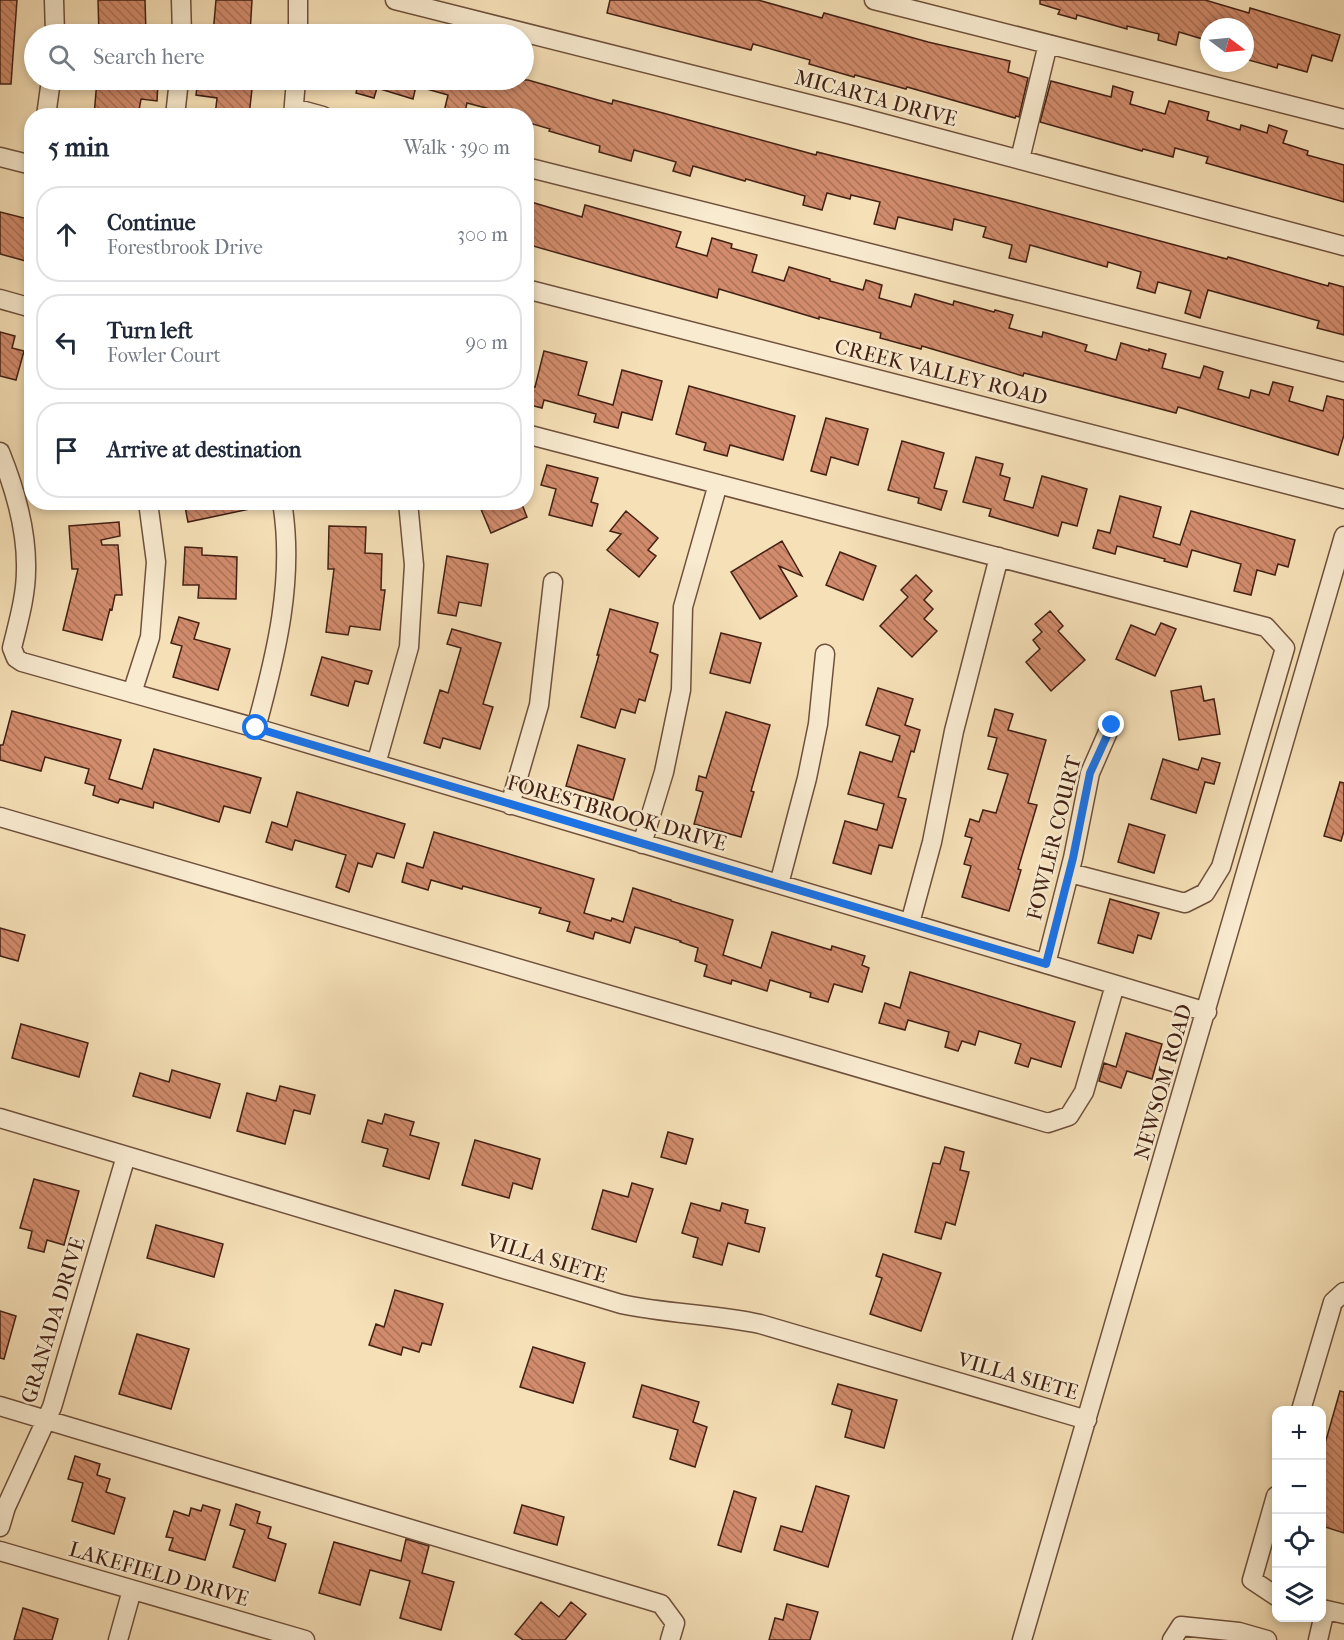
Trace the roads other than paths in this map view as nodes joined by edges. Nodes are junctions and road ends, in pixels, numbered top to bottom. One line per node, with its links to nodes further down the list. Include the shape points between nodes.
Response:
1 (54, 0): 6 (street)
2 (182, 0): 7 (street)
3 (298, 0): 8 (street)
4 (395, 0): 9 (street, MICARTA DRIVE)
5 (874, 0): 11 (street)
6 (55, 24)
7 (182, 24)
8 (298, 24)
9 (490, 24)
10 (534, 35): 20 (street, MICARTA DRIVE)
11 (1048, 44): 18 (street); 20 (street)
12 (50, 90): 15 (street)
13 (178, 90): 16 (street)
14 (295, 90): 17 (street)
15 (47, 108)
16 (176, 108)
17 (293, 108)
18 (1344, 119)
19 (0, 157): 21 (street)
20 (1020, 159): 23 (street, MICARTA DRIVE)
21 (24, 163)
22 (534, 169): 27 (street)
23 (1344, 246)
24 (534, 291): 31 (street, CREEK VALLEY ROAD)
25 (0, 299): 26 (street)
26 (24, 306)
27 (1344, 372)
28 (534, 436): 30 (street)
29 (0, 452): 39 (street, FORESTBROOK DRIVE, via 20,508 26,570 12,648 15,658)
30 (718, 484): 36 (street); 45 (street, via 683,607 681,690 664,772)
31 (1344, 499)
32 (149, 510): 39 (street, via 156,562 150,637)
33 (283, 510): 41 (street, via 284,594 271,672)
34 (409, 510): 42 (street, via 414,565 409,646)
35 (1344, 536): 51 (street, NEWSOM ROAD)
36 (999, 557): 46 (street, via 1266,627 1285,648 1221,867 1205,893 1185,903); 48 (street)
37 (553, 582): 43 (street, via 539,705)
38 (825, 654): 47 (street, via 818,724)
39 (132, 693): 41 (street, FORESTBROOK DRIVE)
40 (1112, 725): 46 (street, FOWLER COURT, via 1090,773)
41 (256, 728): 42 (street, FORESTBROOK DRIVE)
42 (376, 764): 43 (street, FORESTBROOK DRIVE)
43 (510, 805): 45 (street, FORESTBROOK DRIVE)
44 (0, 817): 50 (street, via 1048,1123 1069,1116 1084,1092)
45 (642, 844): 47 (street, FORESTBROOK DRIVE)
46 (1070, 873): 49 (street, FOWLER COURT)
47 (779, 884): 48 (street, FORESTBROOK DRIVE)
48 (910, 923): 49 (street, FORESTBROOK DRIVE)
49 (1046, 964): 50 (street, FORESTBROOK DRIVE)
50 (1115, 985): 51 (street, FORESTBROOK DRIVE)
51 (1207, 1012): 58 (street, NEWSOM ROAD)
52 (0, 1119): 53 (street, VILLA SIETE)
53 (126, 1156): 57 (street, GRANADA DRIVE); 58 (street, VILLA SIETE, via 621,1304 760,1324)
54 (1344, 1292): 56 (street, via 1333,1302)
55 (0, 1406): 57 (street)
56 (1302, 1406)
57 (47, 1420): 60 (street, GRANADA DRIVE); 71 (street, via 661,1604 675,1623)
58 (1087, 1420): 72 (street, NEWSOM ROAD)
59 (1272, 1510): 63 (street, via 1252,1581)
60 (0, 1527)
61 (0, 1551): 62 (street, LAKEFIELD DRIVE)
62 (132, 1590): 67 (street, LAKEFIELD DRIVE); 69 (street)
63 (1272, 1594)
64 (1326, 1610): 65 (street)
65 (1344, 1614)
66 (1321, 1622): 75 (street)
67 (252, 1633): 70 (street, LAKEFIELD DRIVE)
68 (1226, 1635): 73 (street, via 1181,1626); 74 (street)
69 (118, 1640)
70 (305, 1640)
71 (670, 1640)
72 (1022, 1640)
73 (1172, 1640)
74 (1267, 1640)
75 (1318, 1640)

